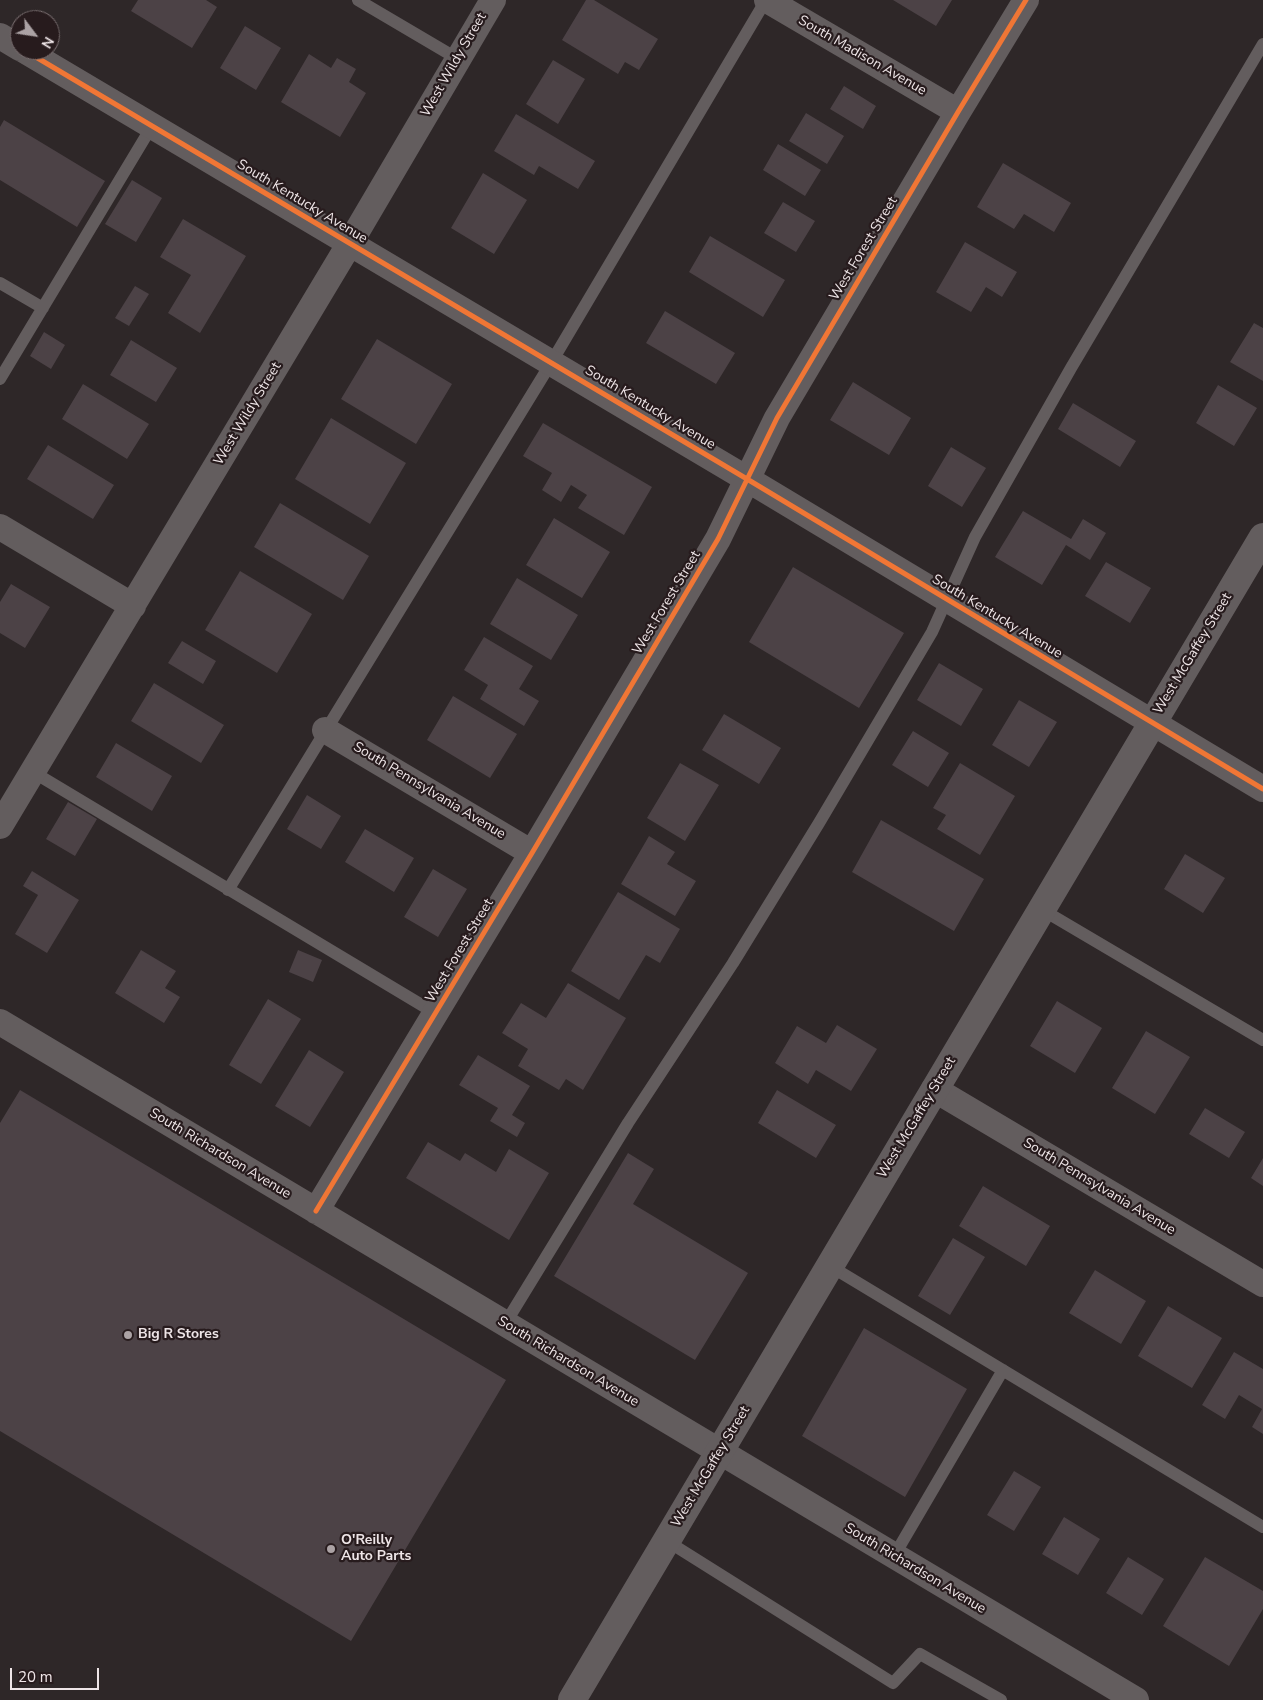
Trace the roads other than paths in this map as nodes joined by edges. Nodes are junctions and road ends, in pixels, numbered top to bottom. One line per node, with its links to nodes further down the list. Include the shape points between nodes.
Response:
1 (358, 0): 7 (lane)
2 (493, 0): 7 (street, West Wildy Street)
3 (766, 0): 8 (street, South Madison Avenue); 13 (lane)
4 (1026, 0): 8 (street, West Forest Street)
5 (1263, 44): 18 (lane, via 975,537)
6 (41, 60): 9 (street, South Kentucky Avenue)
7 (458, 60): 10 (street, West Wildy Street)
8 (958, 112): 15 (street, West Forest Street, via 777,418)
9 (152, 126): 10 (street, South Kentucky Avenue); 12 (lane)
10 (350, 244): 13 (street, South Kentucky Avenue); 19 (street, West Wildy Street)
11 (0, 283): 12 (lane)
12 (43, 308): 14 (lane)
13 (551, 363): 15 (street, South Kentucky Avenue); 21 (lane)
14 (0, 379)
15 (747, 479): 18 (street, South Kentucky Avenue); 25 (street, West Forest Street, via 718,539)
16 (0, 527): 19 (street)
17 (1263, 537): 20 (main road, West McGaffey Street)
18 (948, 600): 20 (street, South Kentucky Avenue); 35 (lane, via 819,823 733,963 628,1123)
19 (133, 606): 22 (street, West Wildy Street)
20 (1152, 723): 23 (street, South Kentucky Avenue); 27 (main road, West McGaffey Street)
21 (326, 730): 25 (street, South Pennsylvania Avenue); 26 (lane)
22 (33, 772): 24 (street, West Wildy Street); 26 (lane)
23 (1263, 789)
24 (0, 826)
25 (532, 853): 28 (street, West Forest Street)
26 (228, 890): 28 (lane)
27 (1041, 909): 30 (lane); 31 (main road, West McGaffey Street)
28 (436, 1013): 32 (street, West Forest Street)
29 (0, 1022): 32 (street, South Richardson Avenue)
30 (1263, 1040)
31 (934, 1089): 33 (main road, West McGaffey Street); 34 (street, South Pennsylvania Avenue)
32 (316, 1211): 35 (street, South Richardson Avenue)
33 (830, 1266): 36 (lane); 37 (main road, West McGaffey Street)
34 (1263, 1284)
35 (505, 1324): 37 (street, South Richardson Avenue)
36 (1003, 1370): 38 (lane); 40 (lane)
37 (720, 1453): 39 (main road, West McGaffey Street); 40 (street, South Richardson Avenue)
38 (1263, 1527)
39 (667, 1541): 41 (main road, West McGaffey Street); 42 (lane, via 893,1683 920,1654)
40 (894, 1556): 43 (street, South Richardson Avenue)
41 (572, 1700)
42 (1001, 1700)
43 (1136, 1700)

